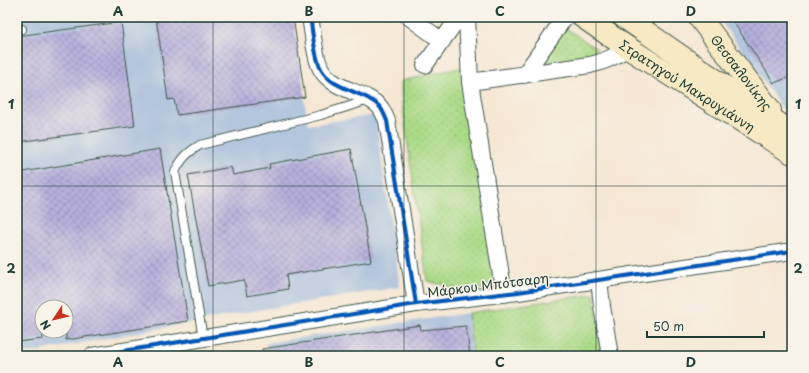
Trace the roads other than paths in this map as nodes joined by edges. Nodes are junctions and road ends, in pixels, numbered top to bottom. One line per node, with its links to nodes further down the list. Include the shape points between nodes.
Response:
1 (310, 17): 14 (street, via 321,68 336,83)
2 (410, 17): 9 (street)
3 (459, 17): 9 (street)
4 (467, 17): 13 (street)
5 (565, 17): 12 (street)
6 (583, 17): 10 (street, Στρατηγού Μακρυγιάννη)
7 (624, 17): 15 (street, Στρατηγού Μακρυγιάννη)
8 (699, 17): 15 (street, Θεσσαλονίκης, via 772,113)
9 (442, 41): 11 (street)
10 (628, 48): 12 (street, via 601,63); 16 (street, Στρατηγού Μακρυγιάννη)
11 (425, 65)
12 (524, 75): 13 (street)
13 (470, 82): 19 (street)
14 (370, 99): 20 (street, via 380,108 387,121); 21 (lane, via 321,115 200,145 187,153 179,163 175,172)
15 (788, 130)
16 (792, 153)
17 (792, 251): 18 (street, Μάρκου Μπότσαρη)
18 (599, 280): 19 (street, Μάρκου Μπότσαρη); 24 (street)
19 (504, 294): 20 (street, Μάρκου Μπότσαρη)
20 (416, 304): 21 (street, Μάρκου Μπότσαρη)
21 (203, 338): 22 (street, Μάρκου Μπότσαρη)
22 (114, 354): 23 (street, Μάρκου Μπότσαρη)
23 (92, 356)
24 (610, 356)

